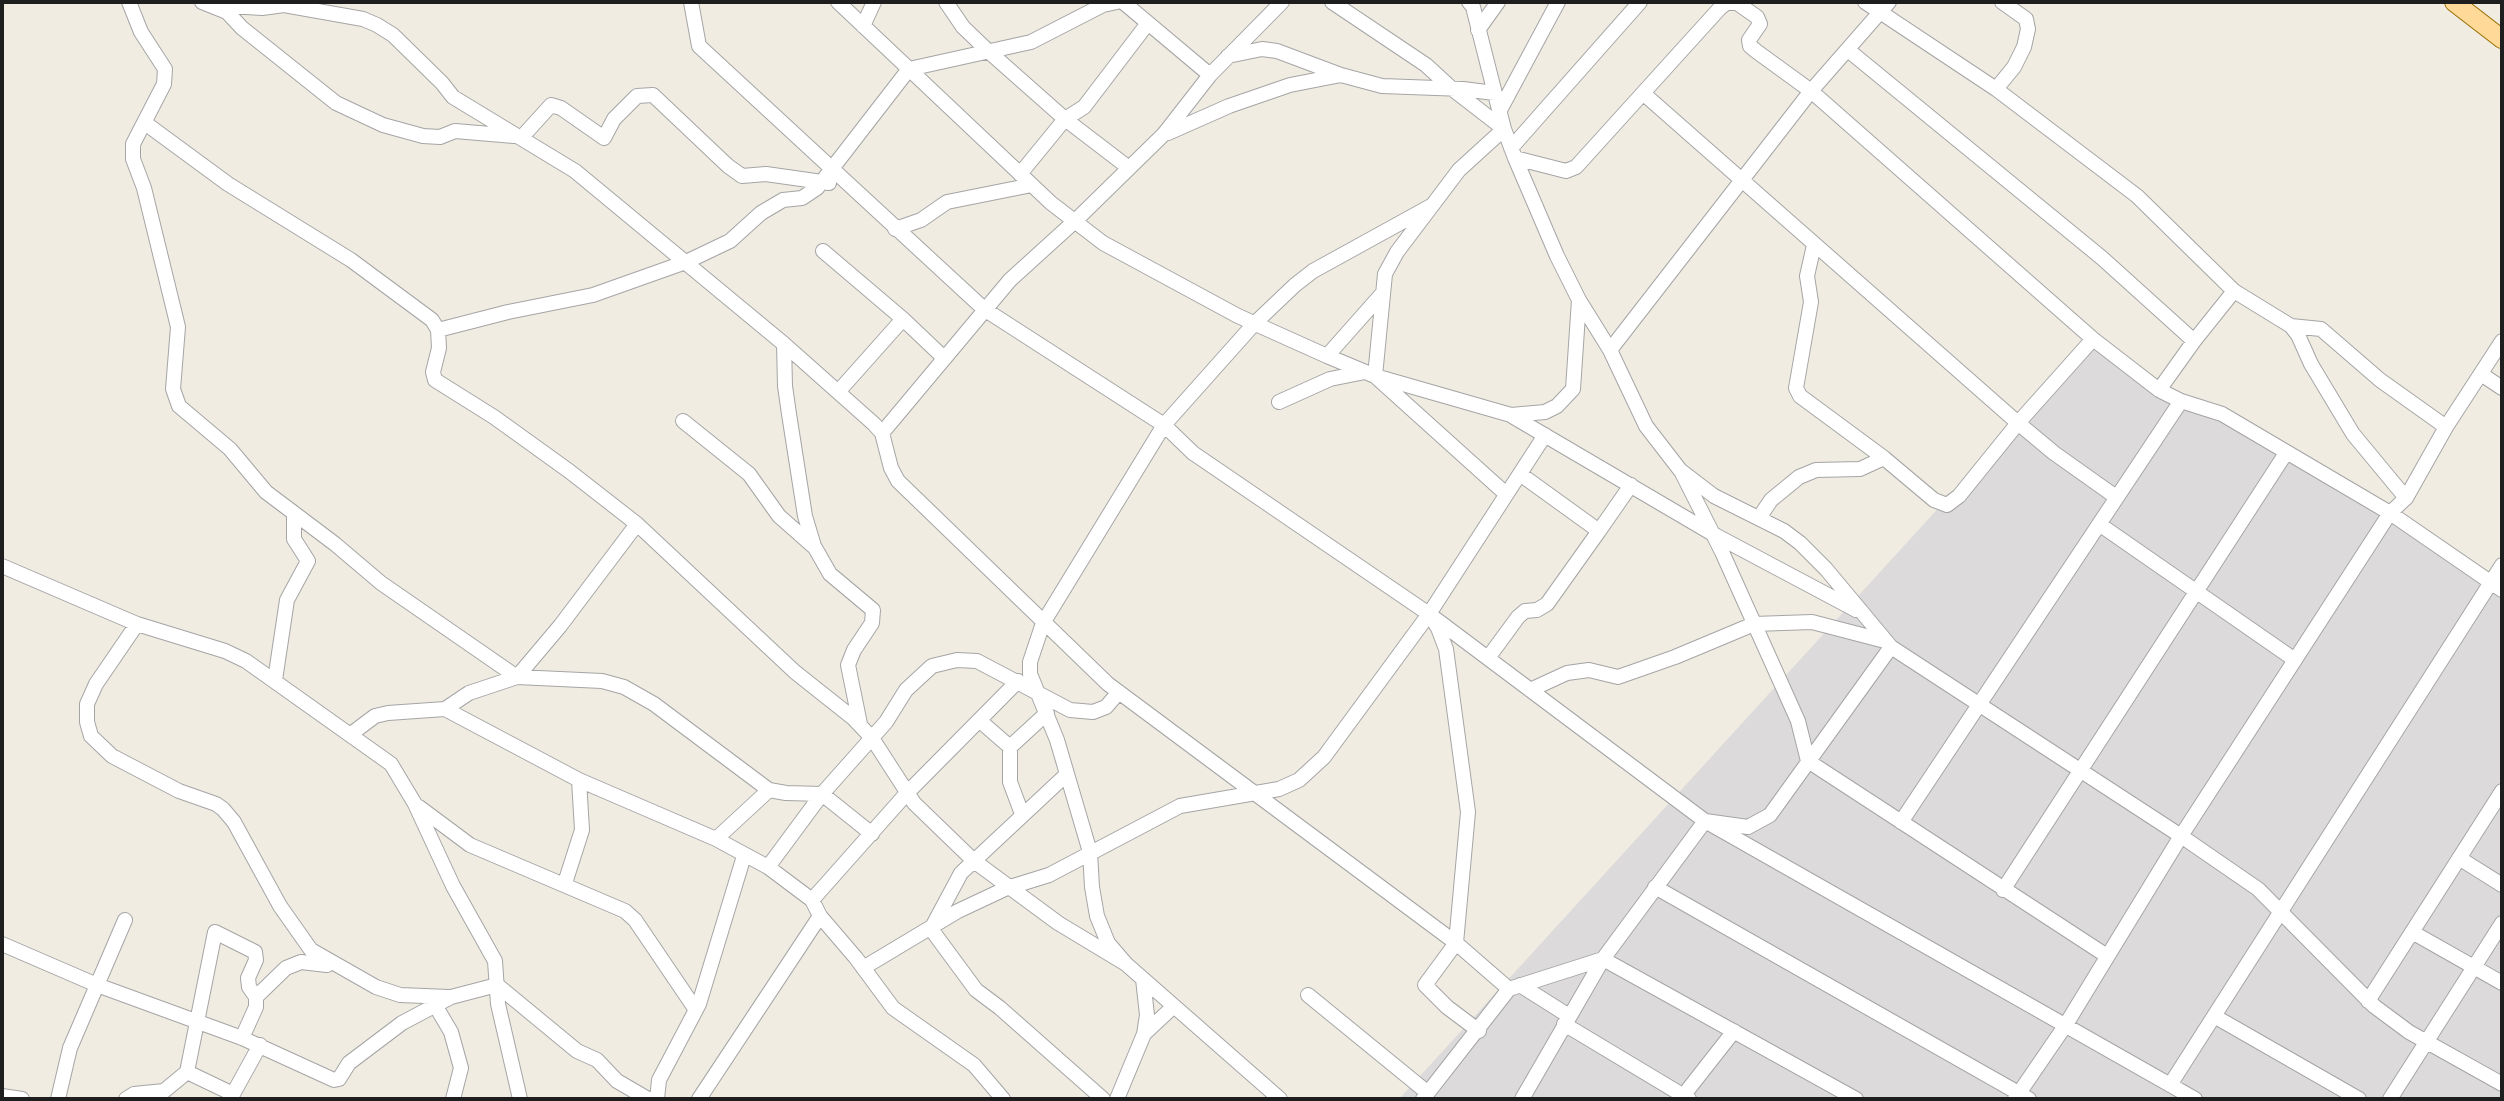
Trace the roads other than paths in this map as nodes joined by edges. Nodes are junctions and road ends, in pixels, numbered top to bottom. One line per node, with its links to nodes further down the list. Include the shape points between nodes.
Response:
1 (129, 2): 38 (street, via 165,69 164,84)
2 (691, 2): 44 (street, via 699,46)
3 (838, 2): 22 (street)
4 (874, 2): 22 (street)
5 (946, 2): 25 (street)
6 (1120, 2): 20 (street); 25 (street, via 1103,5 1031,42)
7 (1282, 2): 27 (street)
8 (1332, 2): 31 (street)
9 (1469, 2): 23 (street)
10 (1498, 2): 23 (street)
11 (1558, 2): 36 (street)
12 (1640, 2): 42 (street)
13 (1865, 2): 19 (street)
14 (2002, 2): 32 (street, via 2026,19 2028,29 2014,67)
15 (2454, 2): 24 (main road)
16 (2474, 2): 21 (main road)
17 (211, 3): 41 (street, via 284,5 363,19 393,35 453,97); 41 (street, via 336,103 383,125 423,136 455,131)
18 (1715, 5): 33 (street, via 1737,3 1757,17 1760,24 1750,46); 35 (street)
19 (1884, 7): 26 (street); 32 (street)
20 (1148, 23): 29 (street); 37 (street, via 1084,107)
21 (2502, 23)
22 (863, 26): 28 (street)
23 (1478, 30): 34 (street)
24 (2502, 39)
25 (987, 50): 28 (street); 37 (street)
26 (1848, 50): 33 (street); 65 (street, via 2102,258)
27 (1228, 56): 29 (street); 30 (street, via 1277,51)
28 (909, 69): 44 (street); 45 (street)
29 (1210, 75): 40 (street)
30 (1341, 75): 31 (street, via 1382,86); 40 (street, via 1290,85)
31 (1451, 88): 34 (street); 39 (street)
32 (1996, 89): 56 (street, via 2137,196)
33 (1811, 91): 46 (street); 64 (street)
34 (1494, 93): 36 (street)
35 (1644, 94): 42 (street, via 1576,167 1566,171); 46 (street)
36 (1499, 112): 39 (street)
37 (1065, 119): 43 (street); 45 (street)
38 (145, 123): 63 (street, via 228,184 351,260 432,320); 93 (street, via 133,144 133,159 178,327 173,389 179,406)
39 (1504, 129): 42 (street); 50 (street, via 1459,170)
40 (1164, 134): 43 (street)
41 (522, 137): 47 (street, via 551,105 604,138 637,96 653,95 742,176 766,174); 55 (street, via 575,171)
42 (1513, 153): 58 (street)
43 (1129, 168): 51 (street)
44 (833, 169): 47 (street); 48 (street)
45 (1020, 174): 49 (street)
46 (1741, 179): 53 (street); 68 (street)
47 (822, 183): 48 (street); 55 (street, via 802,198 783,200 730,241)
48 (849, 184): 52 (street)
49 (1032, 185): 51 (street); 52 (street, via 947,202)
50 (1431, 206): 57 (street, via 1397,252 1385,274); 61 (street, via 1313,271)
51 (1075, 221): 59 (street); 61 (street, via 1103,243)
52 (895, 229): 59 (street)
53 (1814, 245): 80 (street); 86 (street, via 1807,276 1811,302 1796,388)
54 (823, 251): 60 (street)
55 (686, 262): 63 (street, via 593,295); 67 (street)
56 (2234, 291): 62 (street); 65 (street)
57 (1382, 295): 69 (street); 71 (street)
58 (1579, 300): 68 (street); 78 (street, via 1573,389 1545,412)
59 (984, 309): 70 (street); 81 (street)
60 (903, 319): 70 (street); 75 (street)
61 (1254, 324): 69 (street); 81 (street)
62 (2291, 326): 82 (street, via 2321,329); 92 (street, via 2353,434)
63 (438, 330): 96 (street, via 435,380 494,417)
64 (2093, 339): 74 (street); 80 (street)
65 (2194, 341): 74 (street)
66 (2502, 341): 72 (street)
67 (784, 344): 75 (street); 100 (street, via 789,414)
68 (1610, 350): 87 (street, via 1646,426)
69 (1327, 356): 71 (street)
70 (944, 358): 83 (street)
71 (1370, 374): 77 (street, via 1330,379); 78 (street); 90 (street)
72 (2481, 374): 73 (street); 82 (street)
73 (2502, 388)
74 (2159, 390): 76 (street)
75 (838, 392): 83 (street)
76 (2181, 401): 85 (street, via 2222,414); 91 (street)
77 (1279, 402)
78 (1511, 415): 84 (street)
79 (683, 421): 100 (street, via 749,474 779,516)
80 (2018, 423): 86 (street, via 1947,505); 91 (street)
81 (1164, 425): 105 (street, via 1211,466); 107 (street)
82 (2446, 427): 92 (street)
83 (882, 433): 107 (street, via 898,481)
84 (1545, 435): 88 (street); 89 (street)
85 (2286, 453): 94 (street); 104 (street)
86 (1884, 458): 95 (street, via 1860,469 1816,470 1799,477)
87 (1680, 470): 95 (street, via 1714,496); 99 (street)
88 (1520, 474): 90 (street); 98 (street)
89 (1631, 485): 98 (street); 99 (street)
90 (1506, 494): 105 (street)
91 (2116, 497): 97 (street)
92 (2406, 498): 94 (street)
93 (294, 513): 113 (street, via 381,583); 114 (street, via 294,539 308,561 287,600)
94 (2390, 513): 103 (street); 112 (street)
95 (1759, 518): 106 (street, via 1800,543)
96 (637, 524): 113 (street); 123 (street)
97 (2099, 524): 104 (street); 119 (street)
98 (1599, 531): 111 (street, via 1547,604 1518,617)
99 (1713, 534): 106 (street); 109 (street)
100 (814, 546): 123 (street, via 830,574 873,610 872,623 848,665)
101 (2502, 565): 103 (street)
102 (2, 566): 108 (street)
103 (2496, 586): 154 (street)
104 (2197, 591): 112 (street); 128 (street)
105 (1429, 614): 111 (street); 134 (street, via 1324,757 1299,780); 160 (street, via 1446,649 1468,812)
106 (1864, 615): 110 (street)
107 (1043, 623): 117 (street, via 1030,662); 118 (street)
108 (137, 624): 114 (street, via 225,651); 165 (street, via 87,704 91,736 112,756 223,809 304,943)
109 (1754, 624): 110 (street, via 1812,622); 116 (street, via 1618,677 1589,670 1567,673); 127 (street, via 1798,721)
110 (1888, 644): 119 (street); 127 (street)
111 (1488, 658): 116 (street)
112 (2295, 660): 141 (street)
113 (517, 677): 120 (street, via 469,693); 131 (street, via 624,687)
114 (275, 680): 124 (street)
115 (1018, 681): 117 (street); 122 (street); 125 (street, via 977,661 932,666 906,690)
116 (1530, 690): 138 (street)
117 (1036, 692): 118 (street, via 1070,710 1093,712); 121 (street)
118 (1119, 692): 134 (street)
119 (1980, 705): 128 (street); 139 (street)
120 (445, 709): 124 (street, via 375,716); 130 (street)
121 (1047, 713): 126 (street); 129 (street)
122 (979, 720): 126 (street); 133 (street)
123 (860, 726): 125 (street)
124 (351, 734): 136 (street, via 391,764)
125 (872, 738): 133 (street); 135 (street)
126 (1010, 747): 137 (street, via 1010,782)
127 (1808, 761): 138 (street, via 1760,822 1748,827); 139 (street)
128 (2081, 771): 141 (street); 152 (street)
129 (1067, 774): 137 (street); 143 (street)
130 (579, 780): 142 (street); 148 (street, via 582,830)
131 (769, 790): 135 (street); 142 (street)
132 (2502, 791): 145 (street)
133 (907, 793): 140 (street); 146 (street)
134 (1255, 793): 143 (street, via 1180,806); 160 (street)
135 (822, 794): 140 (street); 147 (street)
136 (415, 804): 148 (street, via 470,845); 171 (street, via 488,945)
137 (1022, 814): 146 (street)
138 (1705, 821): 150 (street); 185 (street)
139 (1901, 822): 152 (street)
140 (872, 834): 153 (street)
141 (2181, 836): 154 (street); 162 (street)
142 (716, 839): 144 (street)
143 (1090, 852): 151 (street, via 1035,881); 164 (street, via 1097,916 1108,943)
144 (744, 856): 147 (street); 181 (street)
145 (2459, 858): 149 (street); 159 (street)
146 (974, 861): 151 (street); 158 (street, via 961,873)
147 (768, 867): 153 (street)
148 (565, 883): 181 (street, via 635,920)
149 (2502, 885)
150 (1655, 887): 163 (street); 198 (street)
151 (1007, 888): 158 (street); 164 (street)
152 (2003, 890): 162 (street)
153 (812, 900): 155 (street)
154 (2281, 911): 177 (street); 182 (street)
155 (820, 916): 166 (street); 208 (street)
156 (125, 920): 170 (street)
157 (2502, 923): 167 (street)
158 (931, 929): 166 (street); 210 (street, via 976,990)
159 (2412, 932): 167 (street); 177 (street)
160 (1456, 943): 172 (street); 186 (street, via 1425,985)
161 (2, 944): 170 (street)
162 (2107, 956): 185 (street)
163 (1603, 959): 172 (street); 183 (street); 187 (street)
164 (1126, 964): 168 (street)
165 (339, 968): 175 (street, via 301,962 286,968); 176 (street, via 400,995)
166 (863, 968): 209 (street, via 893,1008 974,1065)
167 (2474, 968): 169 (street); 190 (street)
168 (1143, 979): 180 (street); 188 (street)
169 (2502, 983)
170 (97, 985): 184 (street); 202 (street, via 70,1048)
171 (497, 985): 173 (street); 178 (street); 206 (street, via 577,1051)
172 (1515, 987): 183 (street); 186 (street)
173 (473, 993): 176 (street); 178 (street)
174 (1308, 995): 196 (street)
175 (256, 997): 184 (street, via 248,978 255,952 215,932); 189 (street)
176 (451, 997): 179 (street)
177 (2368, 1001): 190 (street)
178 (498, 1004): 205 (street)
179 (435, 1005): 191 (street, via 386,1034 349,1063 339,1079); 204 (street, via 451,1032 461,1068)
180 (1174, 1006): 188 (street); 212 (street)
181 (696, 1010): 207 (street, via 659,1080)
182 (2214, 1016): 194 (street); 215 (street)
183 (1567, 1020): 199 (street); 213 (street)
184 (198, 1024): 189 (street); 192 (street)
185 (2065, 1026): 194 (street); 198 (street)
186 (1479, 1031): 196 (street)
187 (1734, 1031): 199 (street); 214 (street)
188 (1144, 1034): 211 (street)
189 (242, 1038): 191 (street)
190 (2427, 1042): 193 (street); 216 (street)
191 (260, 1045): 197 (street)
192 (187, 1072): 197 (street); 203 (street, via 164,1091)
193 (2502, 1084)
194 (2170, 1085): 200 (street)
195 (2, 1096): 201 (street)
196 (1426, 1096)
197 (235, 1097)
198 (2021, 1097)
199 (1686, 1098)
200 (2190, 1098)
201 (22, 1099)
202 (58, 1099)
203 (126, 1099)
204 (453, 1099)
205 (520, 1099)
206 (648, 1099)
207 (657, 1099)
208 (699, 1099)
209 (1003, 1099)
210 (1103, 1099)
211 (1117, 1099)
212 (1280, 1099)
213 (1522, 1099)
214 (1856, 1099)
215 (2359, 1099)
216 (2390, 1099)

